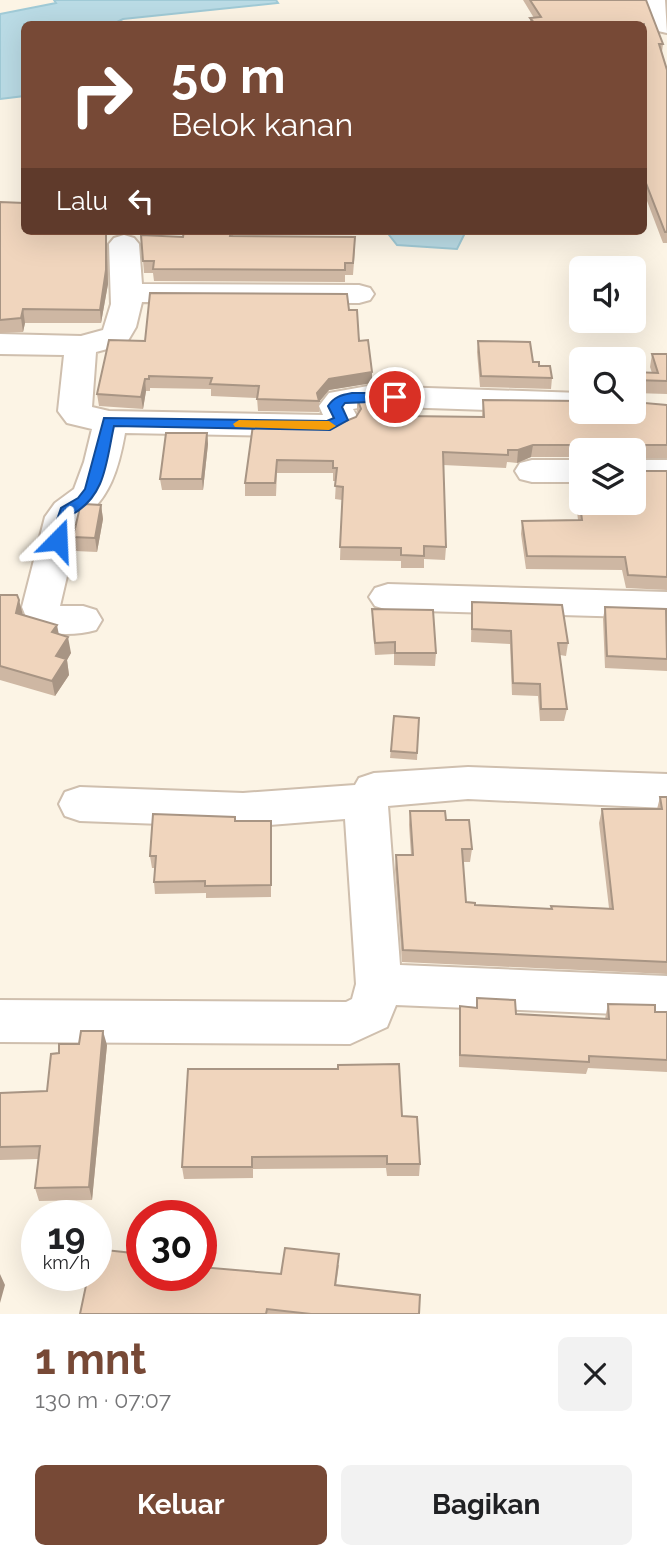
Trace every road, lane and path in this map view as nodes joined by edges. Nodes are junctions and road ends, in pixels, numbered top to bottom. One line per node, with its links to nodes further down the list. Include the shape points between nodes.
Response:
1 (653, 0): 2 (street)
2 (667, 26)
3 (124, 244): 4 (street)
4 (127, 293): 5 (street); 7 (street, via 115,337)
5 (359, 293)
6 (0, 344): 7 (street)
7 (81, 346): 9 (street, via 75,411)
8 (569, 403): 9 (street, via 368,396 341,400 335,406 342,420 330,426)
9 (108, 422): 16 (street, via 92,490 64,517 41,607 44,619)
10 (532, 471): 11 (street)
11 (569, 471)
12 (646, 471): 13 (street)
13 (667, 471)
14 (388, 597): 15 (street)
15 (667, 605)
16 (83, 620)
17 (667, 791): 18 (street, via 468,783 374,790)
18 (367, 801): 19 (street, via 243,810); 20 (street)
19 (80, 804)
20 (379, 984): 21 (street); 22 (street, via 370,1012 350,1023)
21 (667, 996)
22 (0, 1021)

